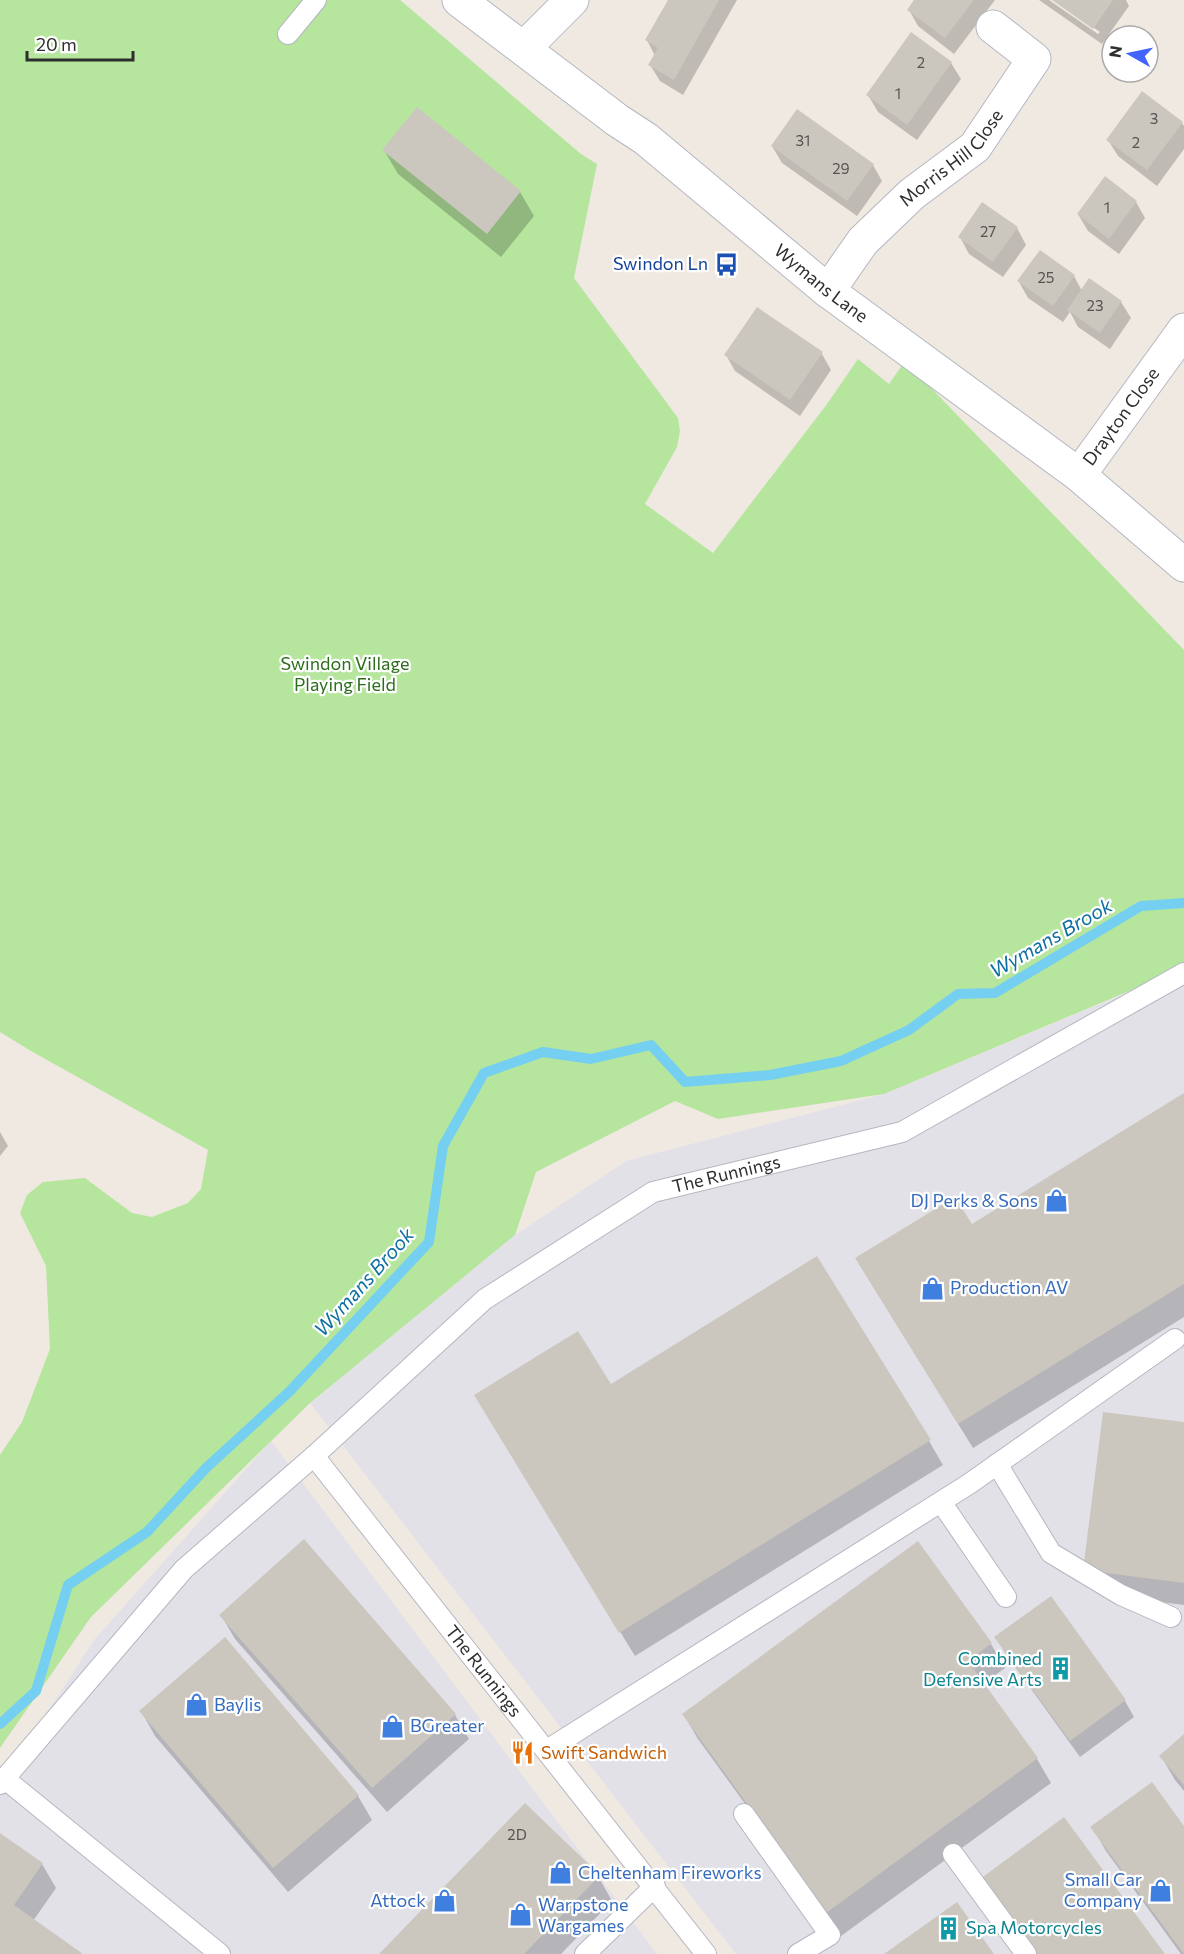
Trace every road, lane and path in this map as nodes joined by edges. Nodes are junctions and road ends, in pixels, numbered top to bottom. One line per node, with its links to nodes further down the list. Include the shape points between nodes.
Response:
1 (316, 0): 5 (lane)
2 (459, 0): 6 (street, Wymans Lane)
3 (572, 0): 6 (street)
4 (993, 27): 7 (street, Morris Hill Close, via 1034,59 975,147 912,194 862,241)
5 (288, 34)
6 (524, 48): 7 (street, Wymans Lane, via 646,139)
7 (828, 291): 9 (street, Wymans Lane)
8 (1184, 330): 9 (street, Drayton Close)
9 (1079, 475): 10 (street, Wymans Lane)
10 (1184, 566)
11 (1184, 973): 13 (lane, The Runnings, via 902,1131 653,1192 485,1299)
12 (1175, 1339): 14 (lane)
13 (314, 1456): 18 (lane, The Runnings); 19 (lane, The Runnings, via 184,1569)
14 (997, 1464): 15 (lane); 17 (lane, via 1051,1553 1121,1595)
15 (940, 1502): 16 (lane); 18 (lane)
16 (1006, 1597)
17 (1171, 1617)
18 (547, 1750): 22 (lane, The Runnings)
19 (2, 1782): 23 (lane)
20 (744, 1814): 26 (lane, via 830,1935)
21 (953, 1854): 27 (lane)
22 (655, 1886): 24 (lane); 25 (lane, The Runnings)
23 (220, 1954)
24 (585, 1954)
25 (706, 1954)
26 (798, 1954)
27 (1026, 1954)

